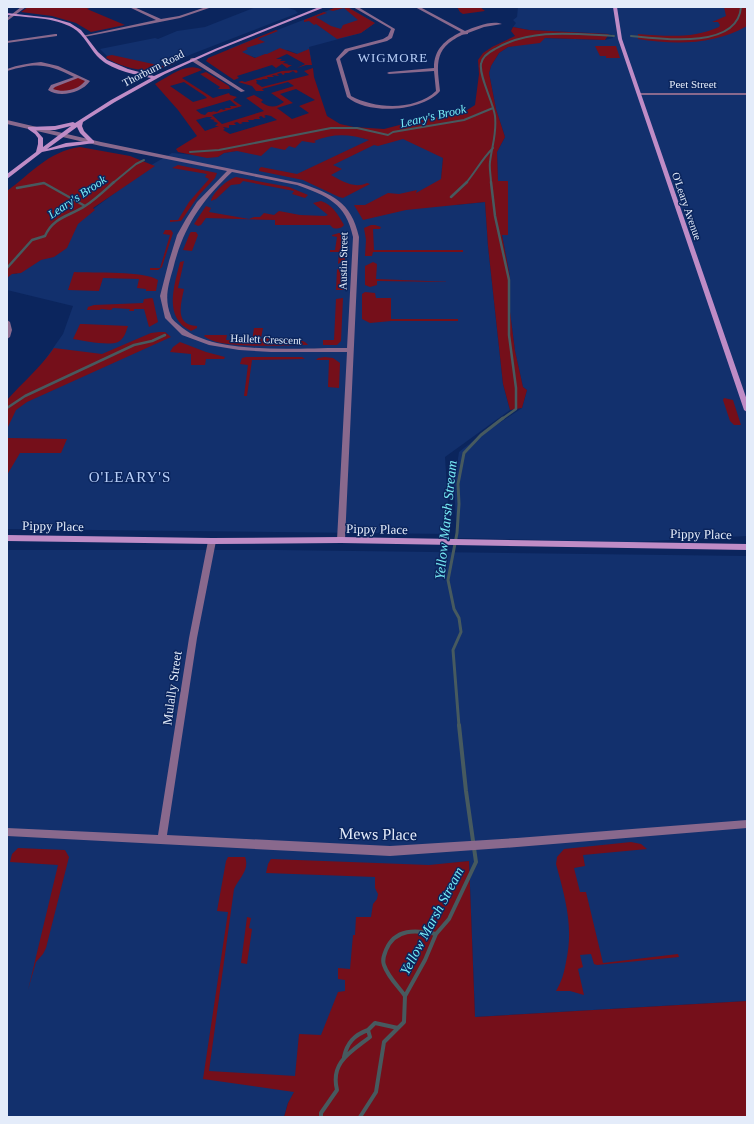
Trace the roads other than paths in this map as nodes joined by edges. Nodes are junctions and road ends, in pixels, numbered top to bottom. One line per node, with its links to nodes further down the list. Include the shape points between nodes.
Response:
1 (24, 7): 9 (street)
2 (131, 7): 11 (street)
3 (210, 7): 11 (street, via 187,16)
4 (323, 7): 17 (street, Thorburn Road)
5 (355, 7): 18 (street, via 393,30 390,37 385,40 353,48 340,55 338,59 349,97 354,101 377,107 425,101 438,91)
6 (417, 7): 13 (street)
7 (615, 7): 24 (street, O'Leary Avenue, via 620,39)
8 (7, 14): 9 (street)
9 (14, 15): 10 (street); 15 (street, via 64,23 78,29)
10 (7, 20)
11 (161, 21): 15 (street)
12 (500, 24): 13 (street, via 483,26)
13 (466, 33): 18 (street, via 449,41 439,50)
14 (55, 35): 16 (street)
15 (84, 36): 22 (street, via 105,60 121,68)
16 (7, 42)
17 (192, 59): 22 (street, Thorburn Road); 23 (street)
18 (436, 69): 20 (street)
19 (7, 70): 21 (street, via 40,63 59,67)
20 (389, 73)
21 (77, 77): 21 (street, via 86,79 88,84 64,93 50,90 53,86)
22 (155, 78): 26 (street, Thorburn Road)
23 (242, 91)
24 (639, 94): 25 (street, Peet Street); 37 (street, O'Leary Avenue)
25 (747, 94)
26 (81, 121): 28 (street, via 55,128); 29 (street, Thorburn Road); 30 (street, via 81,131)
27 (7, 122): 28 (street, Austin Street)
28 (30, 128): 29 (street, Austin Street); 31 (street, via 38,133 41,139 41,145)
29 (60, 136): 30 (street, Austin Street); 31 (street, Thorburn Road)
30 (92, 142): 31 (street, via 66,144); 32 (street, Austin Street)
31 (35, 155): 33 (street, Thorburn Road)
32 (231, 170): 36 (street, Austin Street, via 310,188 339,203 354,222 356,237); 36 (street, Hallett Crescent, via 204,196 184,227 176,246 163,296 169,320 191,337 225,348)
33 (7, 176)
34 (7, 322): 35 (street)
35 (7, 337)
36 (350, 350): 39 (street, Austin Street)
37 (747, 410)
38 (7, 538): 40 (street, Pippy Place)
39 (341, 540): 40 (street, Pippy Place); 41 (street, Pippy Place)
40 (212, 541): 44 (street, Mulally Street, via 193,638)
41 (747, 547)
42 (747, 824): 44 (street, Mews Place, via 537,842 390,851)
43 (7, 832): 44 (street, Mews Place)
44 (162, 839)

